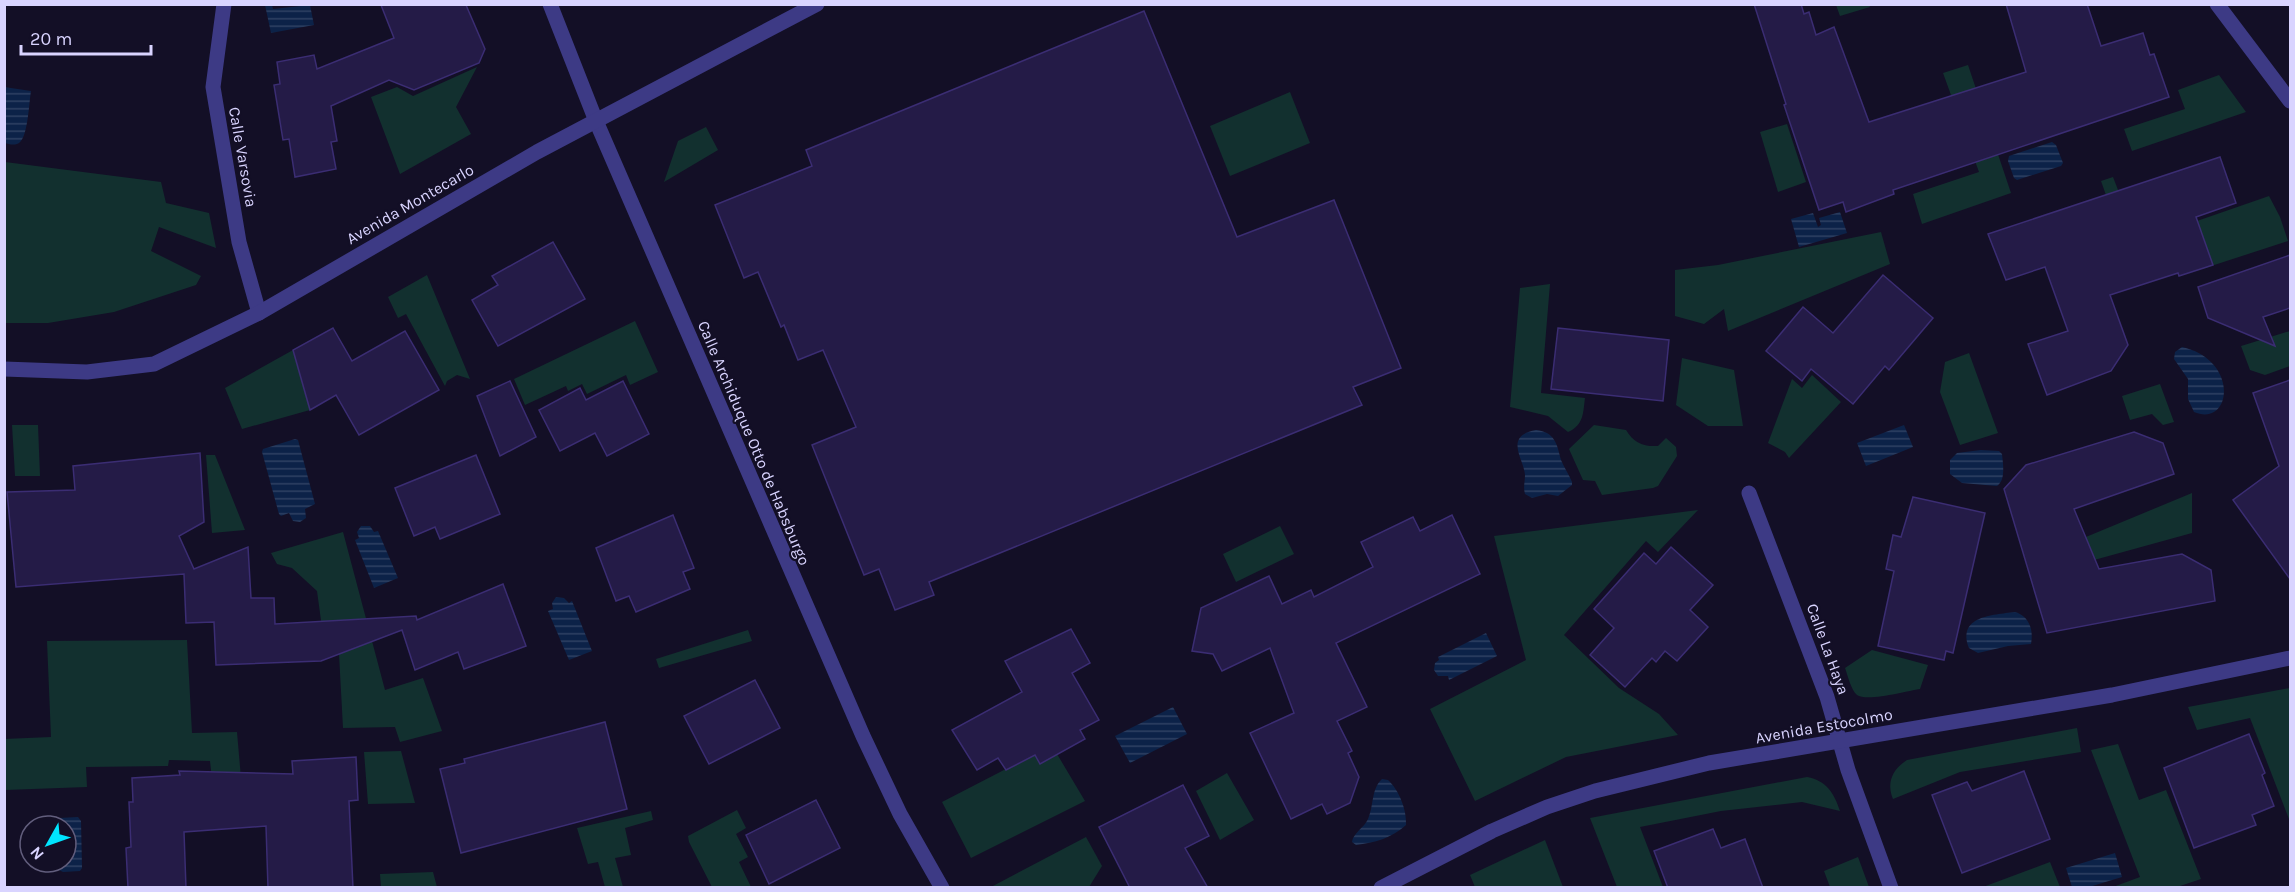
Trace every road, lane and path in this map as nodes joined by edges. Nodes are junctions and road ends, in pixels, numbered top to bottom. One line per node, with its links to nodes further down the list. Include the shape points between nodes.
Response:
1 (224, 4): 7 (street, Calle Varsovia, via 213,87 239,242)
2 (550, 4): 6 (street, Calle Archiduque Otto de Habsburgo)
3 (817, 4): 6 (street, Avenida Montecarlo)
4 (2217, 4): 5 (street)
5 (2290, 102)
6 (596, 121): 7 (street, Avenida Montecarlo); 12 (street, Calle Archiduque Otto de Habsburgo, via 862,736)
7 (259, 313): 8 (street, Avenida Montecarlo, via 154,364 87,372)
8 (4, 369)
9 (1749, 493): 11 (street, Calle La Haya, via 1827,697)
10 (2290, 658): 11 (street, Avenida Estocolmo, via 2112,695)
11 (1839, 743): 13 (street, Avenida Estocolmo, via 1709,763 1594,791 1492,831); 14 (street, Calle La Haya)
12 (942, 888)
13 (1381, 888)
14 (1891, 888)

